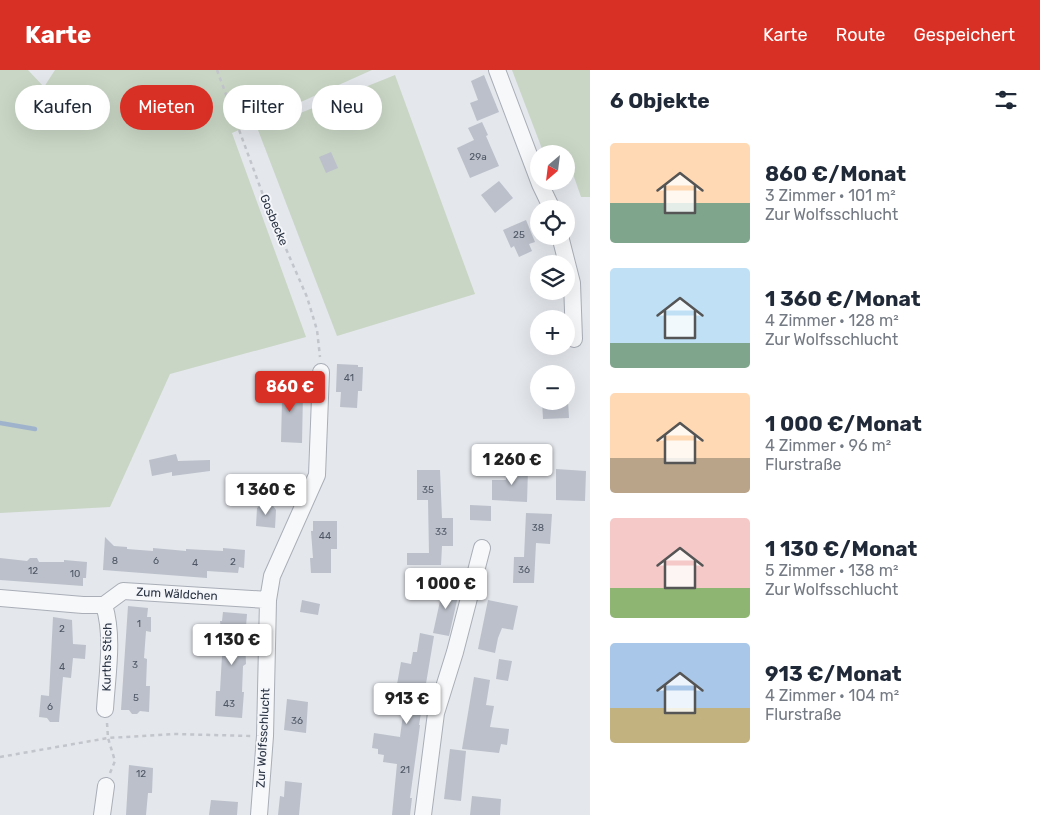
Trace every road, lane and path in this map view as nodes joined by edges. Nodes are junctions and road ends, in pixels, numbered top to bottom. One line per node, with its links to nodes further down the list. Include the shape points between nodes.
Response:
1 (217, 70): 6 (path, Gosbecke, via 266,203 312,311)
2 (496, 70): 3 (street)
3 (548, 200)
4 (562, 245): 5 (street, via 572,283)
5 (573, 310)
6 (321, 372): 9 (street, Zur Wolfsschlucht, via 317,474 272,576)
7 (482, 548): 18 (street, via 436,713)
8 (0, 598): 10 (street)
9 (268, 600): 10 (street, Zum Wäldchen, via 123,591); 12 (street, Zur Wolfsschlucht)
10 (104, 605): 11 (street, Kurths Stich, via 108,618)
11 (105, 709): 13 (path)
12 (265, 736): 13 (path, via 174,734); 17 (street, Zur Wolfsschlucht)
13 (108, 738): 14 (path); 15 (path, via 115,761)
14 (0, 757)
15 (106, 786): 16 (street)
16 (102, 815)
17 (259, 815)
18 (423, 815)

